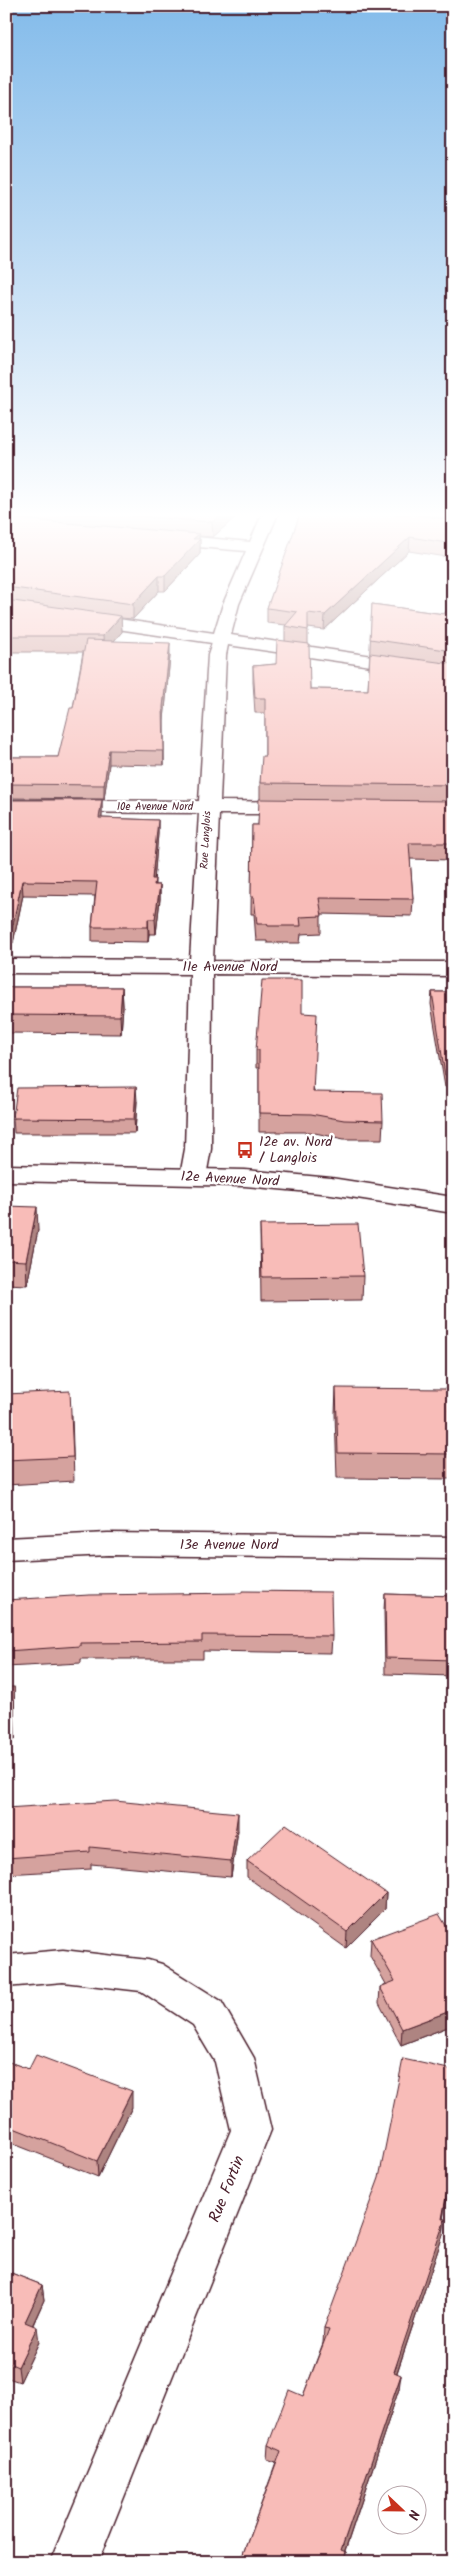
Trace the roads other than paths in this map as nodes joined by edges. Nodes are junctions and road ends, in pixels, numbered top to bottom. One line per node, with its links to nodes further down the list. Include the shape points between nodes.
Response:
1 (180, 634): 3 (street)
2 (222, 634): 3 (street, Rue Langlois)
3 (220, 640): 4 (street); 6 (street, Rue Langlois)
4 (453, 673)
5 (6, 806): 6 (street, 10e Avenue Nord)
6 (208, 807): 7 (street, 10e Avenue Nord); 9 (street, Rue Langlois)
7 (316, 808)
8 (6, 966): 9 (street, 11e Avenue Nord)
9 (200, 967): 10 (street, 11e Avenue Nord); 12 (street, Rue Langlois, via 198,1143)
10 (453, 969)
11 (6, 1172): 12 (street, 12e Avenue Nord)
12 (193, 1176): 13 (street, 12e Avenue Nord, via 331,1186)
13 (453, 1204)
14 (453, 1548): 15 (street, 13e Avenue Nord, via 108,1544)
15 (6, 1549)
16 (6, 1971): 17 (street, Rue Fortin, via 63,1966 148,1976 207,2013 234,2058 251,2130)
17 (74, 2562)

